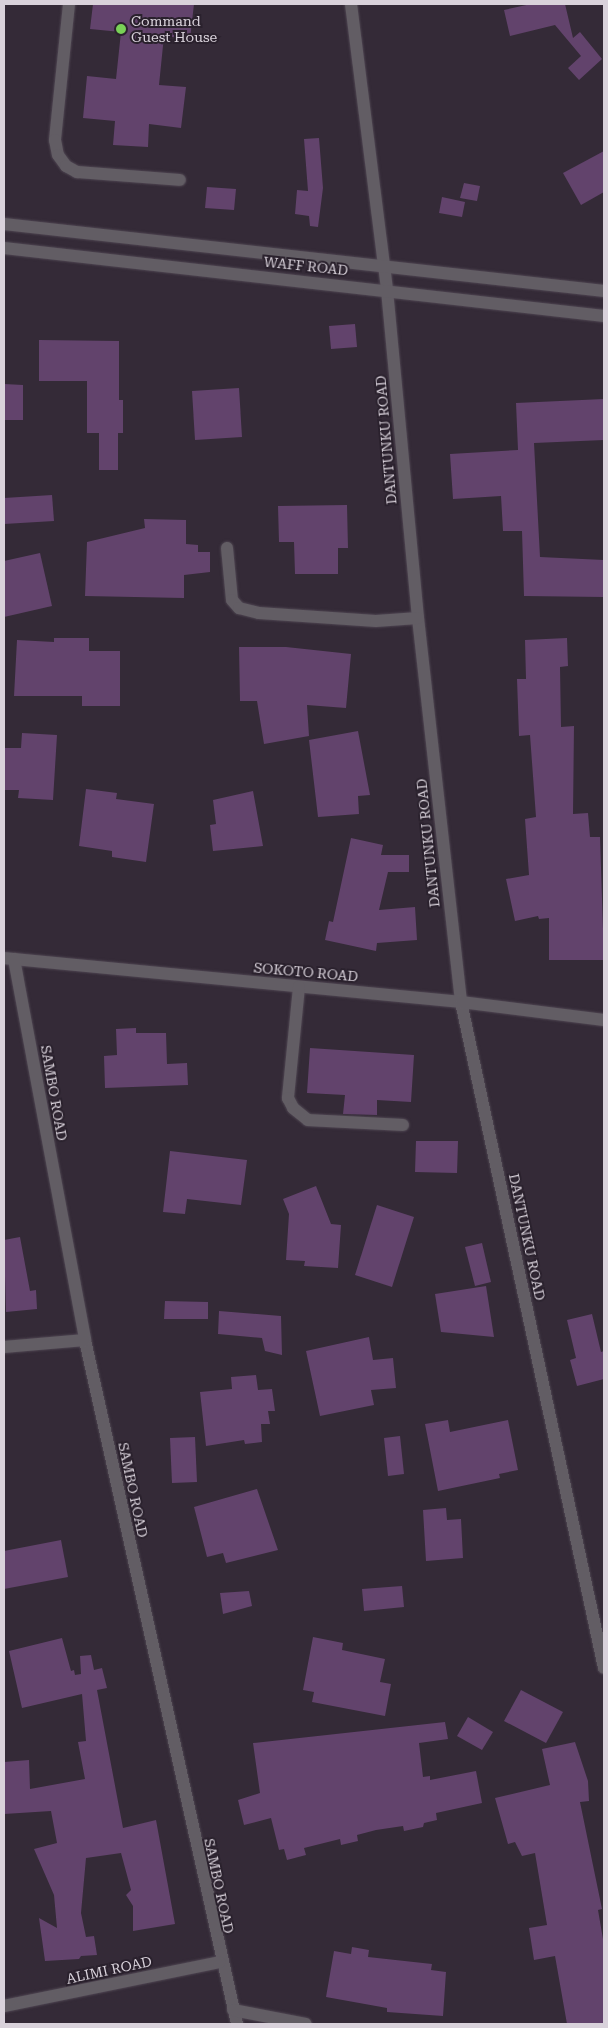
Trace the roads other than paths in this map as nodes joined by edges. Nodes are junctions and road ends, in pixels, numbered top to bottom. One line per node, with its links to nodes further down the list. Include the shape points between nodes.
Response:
1 (69, 4): 3 (street, via 55,140 58,154 66,166 77,172)
2 (351, 4): 6 (street, DANTUNKU ROAD)
3 (180, 180)
4 (4, 224): 6 (street, WAFF ROAD)
5 (4, 248): 7 (street, WAFF ROAD)
6 (384, 264): 7 (street, DANTUNKU ROAD); 8 (street, WAFF ROAD)
7 (387, 290): 9 (street, WAFF ROAD); 11 (street, DANTUNKU ROAD)
8 (604, 291)
9 (604, 316)
10 (227, 548): 11 (street, via 232,600 239,608 259,613 376,621)
11 (418, 618): 14 (street, DANTUNKU ROAD)
12 (9, 958): 13 (street, SOKOTO ROAD); 17 (street, SAMBO ROAD)
13 (299, 986): 14 (street, SOKOTO ROAD); 16 (street, via 288,1098 293,1108 308,1120)
14 (461, 1002): 15 (street, SOKOTO ROAD); 19 (street, DANTUNKU ROAD)
15 (604, 1020)
16 (403, 1126)
17 (85, 1340): 18 (street); 20 (street, SAMBO ROAD)
18 (4, 1347)
19 (604, 1668)
20 (220, 1962): 21 (street, ALIMI ROAD); 22 (street, SAMBO ROAD)
21 (4, 2006)
22 (233, 2010): 23 (street, SAMBO ROAD); 24 (street)
23 (236, 2024)
24 (306, 2024)

